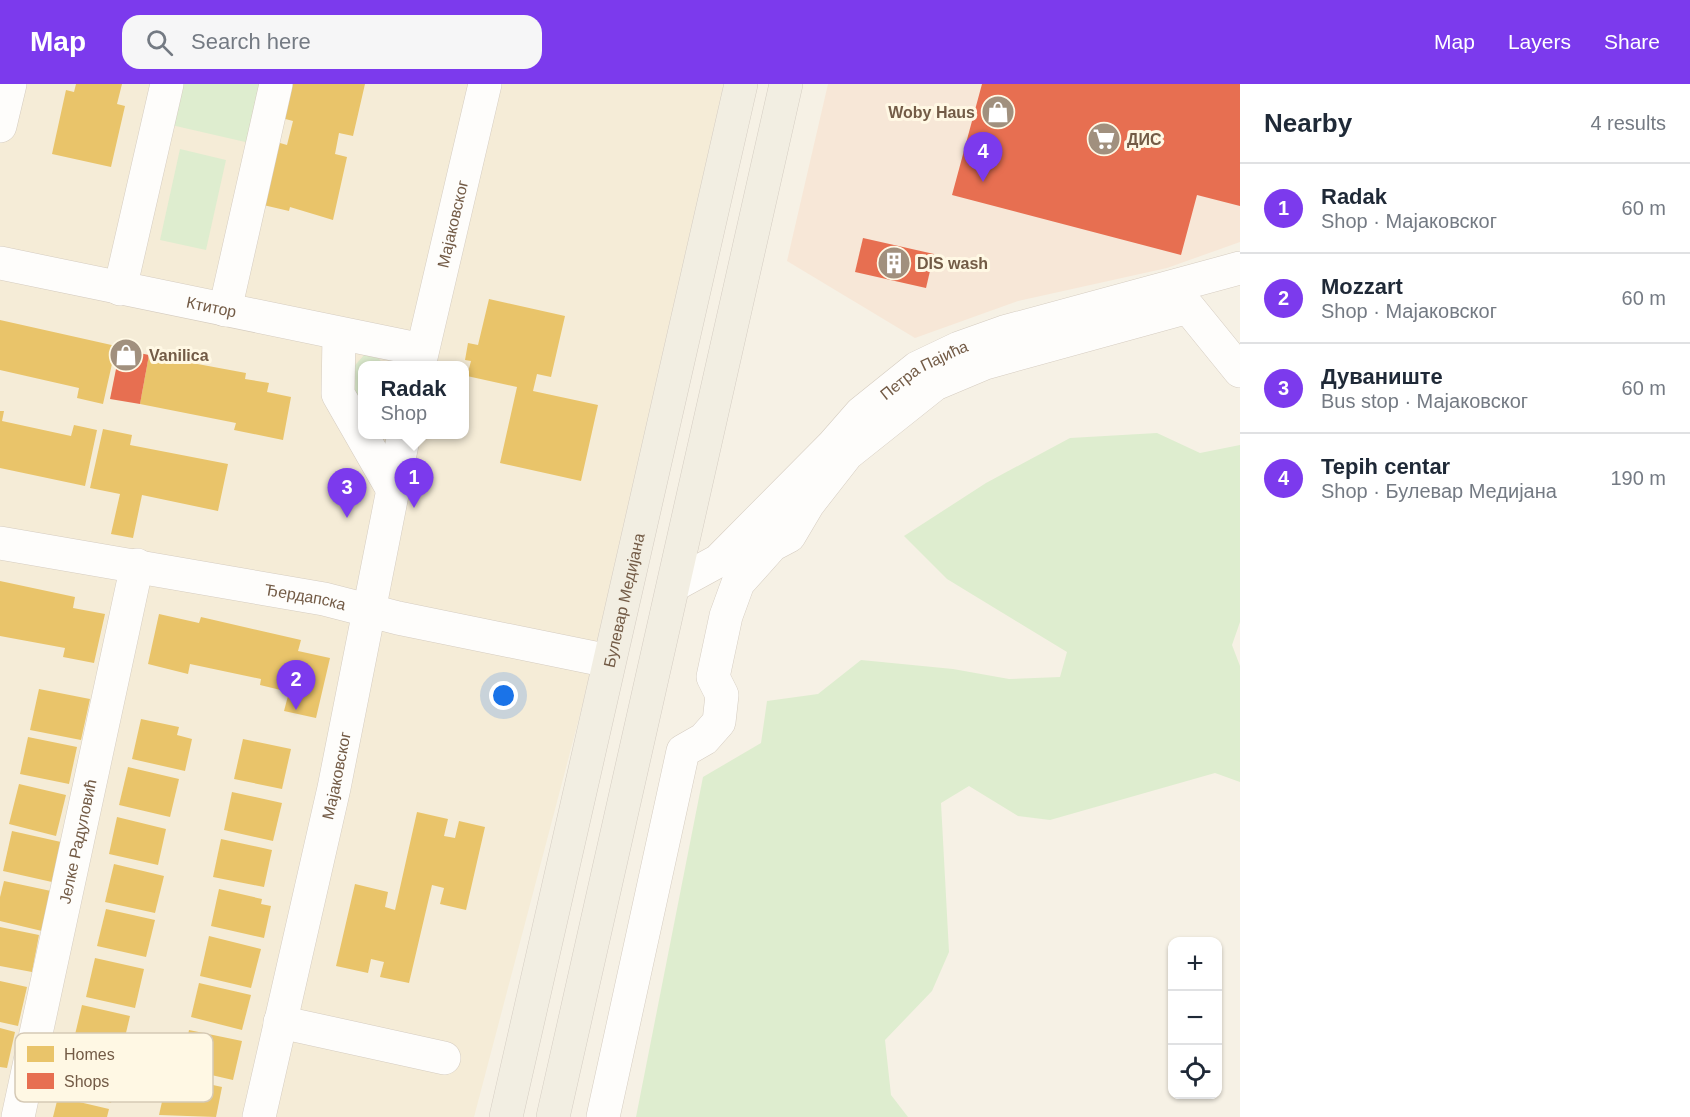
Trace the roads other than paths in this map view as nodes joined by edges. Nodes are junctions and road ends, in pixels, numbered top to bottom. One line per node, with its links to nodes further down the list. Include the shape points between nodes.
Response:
1 (10, 84): 7 (street)
2 (167, 84): 10 (street)
3 (276, 84): 11 (street)
4 (485, 84): 13 (street, Мајаковског)
5 (741, 84): 23 (main road, Булевар Медијана)
6 (786, 84): 21 (main road)
7 (0, 126)
8 (0, 263): 10 (street, Ктитор)
9 (1240, 268): 21 (street, Петра Пајића, via 1004,332 917,368 861,413 718,561)
10 (120, 289): 11 (street, Ктитор)
11 (225, 310): 12 (street, Ктитор)
12 (339, 335): 13 (street, Ктитор); 15 (street, via 338,394)
13 (420, 358)
14 (1240, 371): 32 (street, via 1188,307 965,371 935,384 847,454 789,536 772,545 738,583 726,616 713,677 722,695 719,723 704,739 683,751)
15 (358, 429)
16 (364, 439): 18 (street)
17 (403, 439): 18 (street, Мајаковског)
18 (393, 490): 22 (street, Мајаковског)
19 (0, 543): 20 (street, Ђердапска)
20 (137, 565): 22 (street, Ђердапска); 25 (street, Јелке Радуловић)
21 (674, 585): 31 (main road)
22 (370, 609): 23 (street, Ђердапска); 24 (street, Мајаковског)
23 (609, 661): 30 (main road, Булевар Медијана)
24 (280, 1022): 26 (street); 29 (street, Мајаковског)
25 (36, 1033)
26 (444, 1058)
27 (21, 1102): 28 (street, Јелке Радуловић)
28 (18, 1117)
29 (259, 1117)
30 (506, 1117)
31 (553, 1117)
32 (603, 1117)

